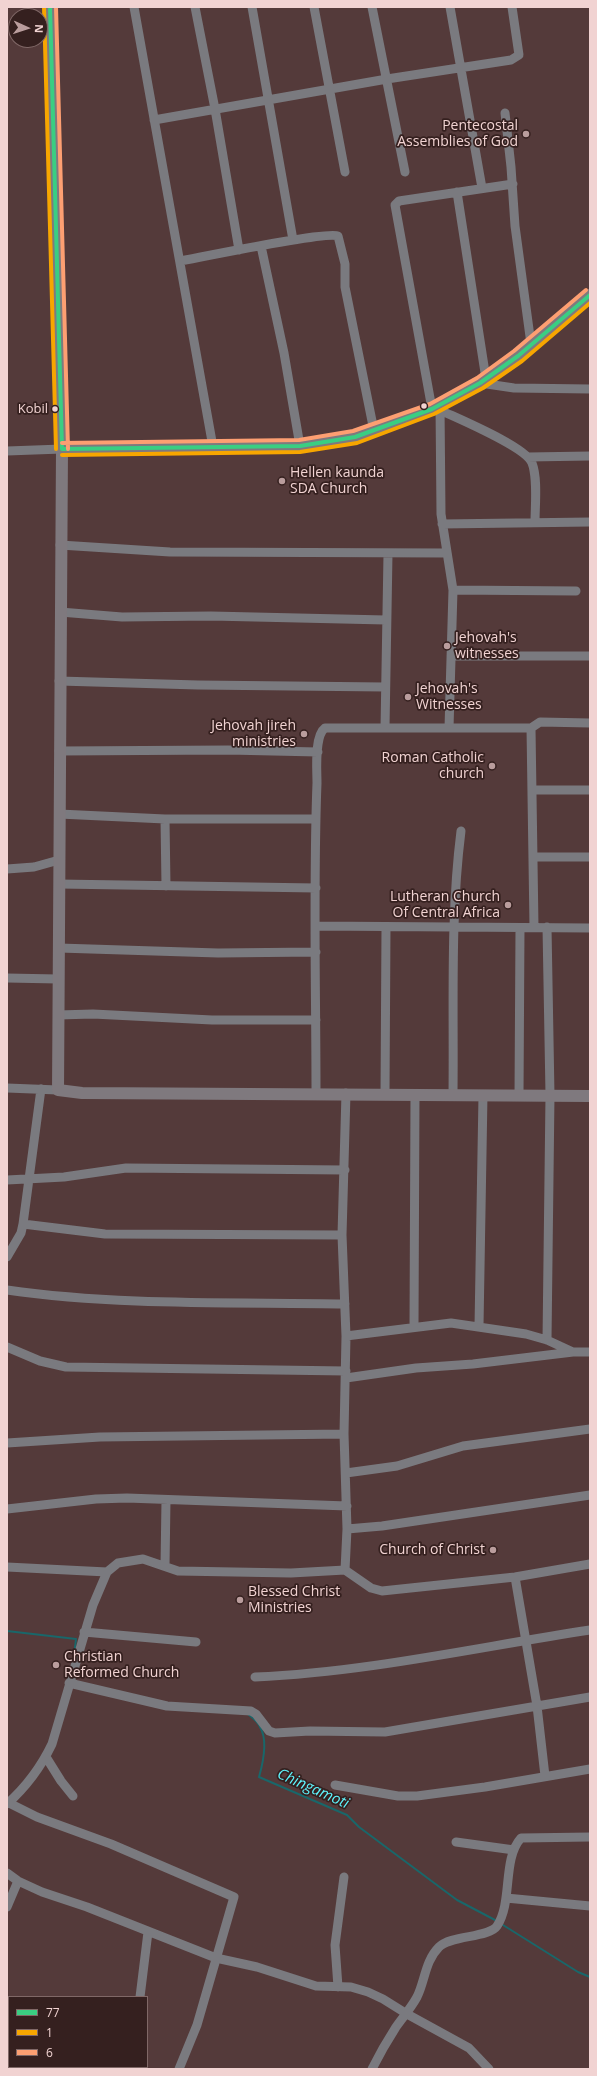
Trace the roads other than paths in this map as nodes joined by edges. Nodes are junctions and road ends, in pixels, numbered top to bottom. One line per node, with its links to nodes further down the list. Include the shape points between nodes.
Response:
1 (50, 7): 33 (main road)
2 (134, 7): 15 (street)
3 (195, 7): 13 (street)
4 (252, 7): 12 (street)
5 (314, 7): 11 (street)
6 (372, 7): 10 (street)
7 (450, 7): 9 (street)
8 (512, 7): 9 (street, via 519,50 516,59)
9 (461, 68): 10 (street); 19 (street)
10 (387, 79): 11 (street); 17 (street)
11 (329, 89): 12 (street); 16 (street)
12 (268, 100): 13 (street); 21 (street)
13 (215, 109): 15 (street); 23 (street)
14 (505, 113): 18 (street)
15 (154, 120): 24 (street)
16 (345, 172)
17 (405, 172)
18 (513, 184): 19 (street); 26 (street, via 515,226)
19 (482, 188): 20 (street)
20 (457, 192): 27 (street); 29 (street, via 399,202 395,205)
21 (293, 240): 22 (street); 30 (street, via 335,234 341,240 346,271 345,287)
22 (261, 246): 23 (street); 31 (street, via 284,353)
23 (239, 250): 24 (street)
24 (180, 261): 32 (street)
25 (590, 295): 26 (main road)
26 (531, 344): 27 (main road)
27 (483, 381): 28 (street, via 514,388); 29 (main road)
28 (590, 389)
29 (438, 408): 30 (main road); 36 (street, via 479,428); 39 (street)
30 (374, 432): 31 (main road)
31 (300, 446): 32 (main road)
32 (213, 447): 33 (main road)
33 (62, 449): 34 (street); 40 (main road)
34 (7, 451)
35 (590, 456): 36 (street)
36 (528, 457): 37 (street, via 534,469)
37 (535, 522): 38 (street); 39 (street)
38 (590, 522)
39 (442, 524): 41 (street)
40 (60, 545): 42 (street, via 170,552); 45 (main road)
41 (447, 553): 42 (street); 43 (street)
42 (388, 554): 46 (street)
43 (453, 590): 44 (street); 47 (street)
44 (576, 591)
45 (60, 612): 46 (street, via 122,617 211,616); 49 (main road)
46 (386, 620): 50 (street)
47 (451, 656): 48 (street); 53 (street)
48 (590, 656)
49 (59, 681): 50 (street, via 198,686); 55 (main road)
50 (385, 686): 52 (street)
51 (590, 723): 54 (street, via 540,722)
52 (385, 728): 53 (street); 56 (street, via 325,728 319,736)
53 (449, 728): 54 (street)
54 (531, 728): 57 (street)
55 (59, 751): 56 (street); 59 (main road)
56 (318, 752): 61 (street)
57 (532, 790): 58 (street); 63 (street)
58 (590, 790)
59 (59, 814): 60 (street); 65 (main road)
60 (165, 819): 61 (street); 68 (street)
61 (315, 819): 69 (street)
62 (461, 831): 72 (street)
63 (533, 857): 64 (street); 73 (street)
64 (590, 857)
65 (59, 860): 66 (street, via 34,867); 67 (main road)
66 (7, 869)
67 (58, 884): 68 (street); 77 (main road)
68 (166, 886): 69 (street)
69 (316, 888): 70 (street)
70 (316, 926): 71 (street); 78 (street)
71 (386, 927): 72 (street); 88 (street)
72 (453, 927): 75 (street); 90 (street)
73 (534, 927): 74 (street); 75 (street)
74 (547, 927): 76 (street); 93 (street)
75 (520, 928): 92 (street)
76 (590, 928)
77 (59, 948): 78 (street, via 211,953); 80 (main road)
78 (316, 952): 82 (street)
79 (7, 978): 80 (street)
80 (58, 979): 81 (main road)
81 (58, 1014): 82 (street, via 212,1020); 85 (main road)
82 (316, 1020): 86 (street)
83 (7, 1088): 84 (street)
84 (40, 1090): 85 (street); 97 (street)
85 (58, 1090): 86 (main road, via 82,1093)
86 (316, 1093): 87 (main road)
87 (346, 1093): 88 (main road); 95 (street)
88 (385, 1094): 89 (main road)
89 (415, 1094): 90 (main road); 104 (street)
90 (453, 1094): 91 (main road)
91 (483, 1095): 92 (main road); 103 (street)
92 (519, 1095): 93 (main road)
93 (550, 1096): 94 (main road); 106 (street)
94 (590, 1096)
95 (345, 1170): 97 (street, via 126,1168); 99 (street)
96 (7, 1180): 97 (street)
97 (30, 1180): 98 (street)
98 (24, 1224): 99 (street, via 105,1234); 100 (street)
99 (342, 1235): 102 (street)
100 (7, 1257)
101 (7, 1290): 102 (street, via 132,1301)
102 (345, 1304): 105 (street)
103 (479, 1326): 104 (street, via 451,1323); 106 (street)
104 (414, 1327): 105 (street)
105 (346, 1336): 110 (street)
106 (547, 1340): 108 (street)
107 (7, 1348): 110 (street, via 40,1361 66,1367)
108 (572, 1352): 109 (street); 110 (street, via 474,1364)
109 (590, 1352)
110 (346, 1374): 112 (street)
111 (590, 1429): 114 (street, via 463,1446 397,1466)
112 (344, 1434): 113 (street, via 100,1437); 114 (street)
113 (7, 1443)
114 (346, 1473): 117 (street)
115 (590, 1495): 119 (street)
116 (166, 1500): 117 (street); 118 (street, via 96,1499); 121 (street)
117 (347, 1506): 119 (street)
118 (7, 1509)
119 (347, 1529): 123 (street)
120 (590, 1564): 125 (street)
121 (165, 1566): 123 (street, via 178,1571 291,1573); 124 (street, via 143,1559 129,1560 118,1563)
122 (7, 1567): 124 (street)
123 (345, 1570): 125 (street, via 371,1588 382,1591)
124 (107, 1572): 127 (street, via 92,1604)
125 (515, 1577): 128 (street)
126 (590, 1630): 128 (street)
127 (84, 1632): 129 (street); 131 (street)
128 (524, 1640): 130 (street, via 335,1671); 133 (street)
129 (196, 1642)
130 (255, 1677)
131 (69, 1683): 133 (street, via 168,1706 251,1711 269,1731 275,1733 394,1732); 134 (street)
132 (590, 1698): 133 (street)
133 (537, 1706): 136 (street)
134 (46, 1757): 138 (street, via 60,1781); 139 (street)
135 (590, 1769): 136 (street)
136 (545, 1776): 137 (street, via 416,1796 398,1796)
137 (335, 1785)
138 (73, 1796)
139 (8, 1804): 150 (street, via 232,1895 234,1901)
140 (590, 1837): 142 (street, via 521,1838)
141 (456, 1842): 142 (street)
142 (514, 1850): 146 (street)
143 (7, 1873): 145 (street)
144 (344, 1877): 151 (street, via 335,1945)
145 (18, 1881): 148 (street); 149 (street)
146 (506, 1898): 147 (street); 153 (street, via 494,1929 447,1941 432,1955 417,1997)
147 (590, 1906)
148 (7, 1907)
149 (148, 1932): 150 (street); 152 (street)
150 (216, 1958): 151 (street, via 257,1967 316,1986); 156 (street, via 197,2025)
151 (338, 1987): 153 (street, via 351,1987 368,1992)
152 (140, 1996)
153 (407, 2014): 157 (street, via 385,2044); 158 (street, via 469,2048)
154 (122, 2068): 155 (street)
155 (130, 2069)
156 (180, 2069)
157 (372, 2069)
158 (489, 2069)

